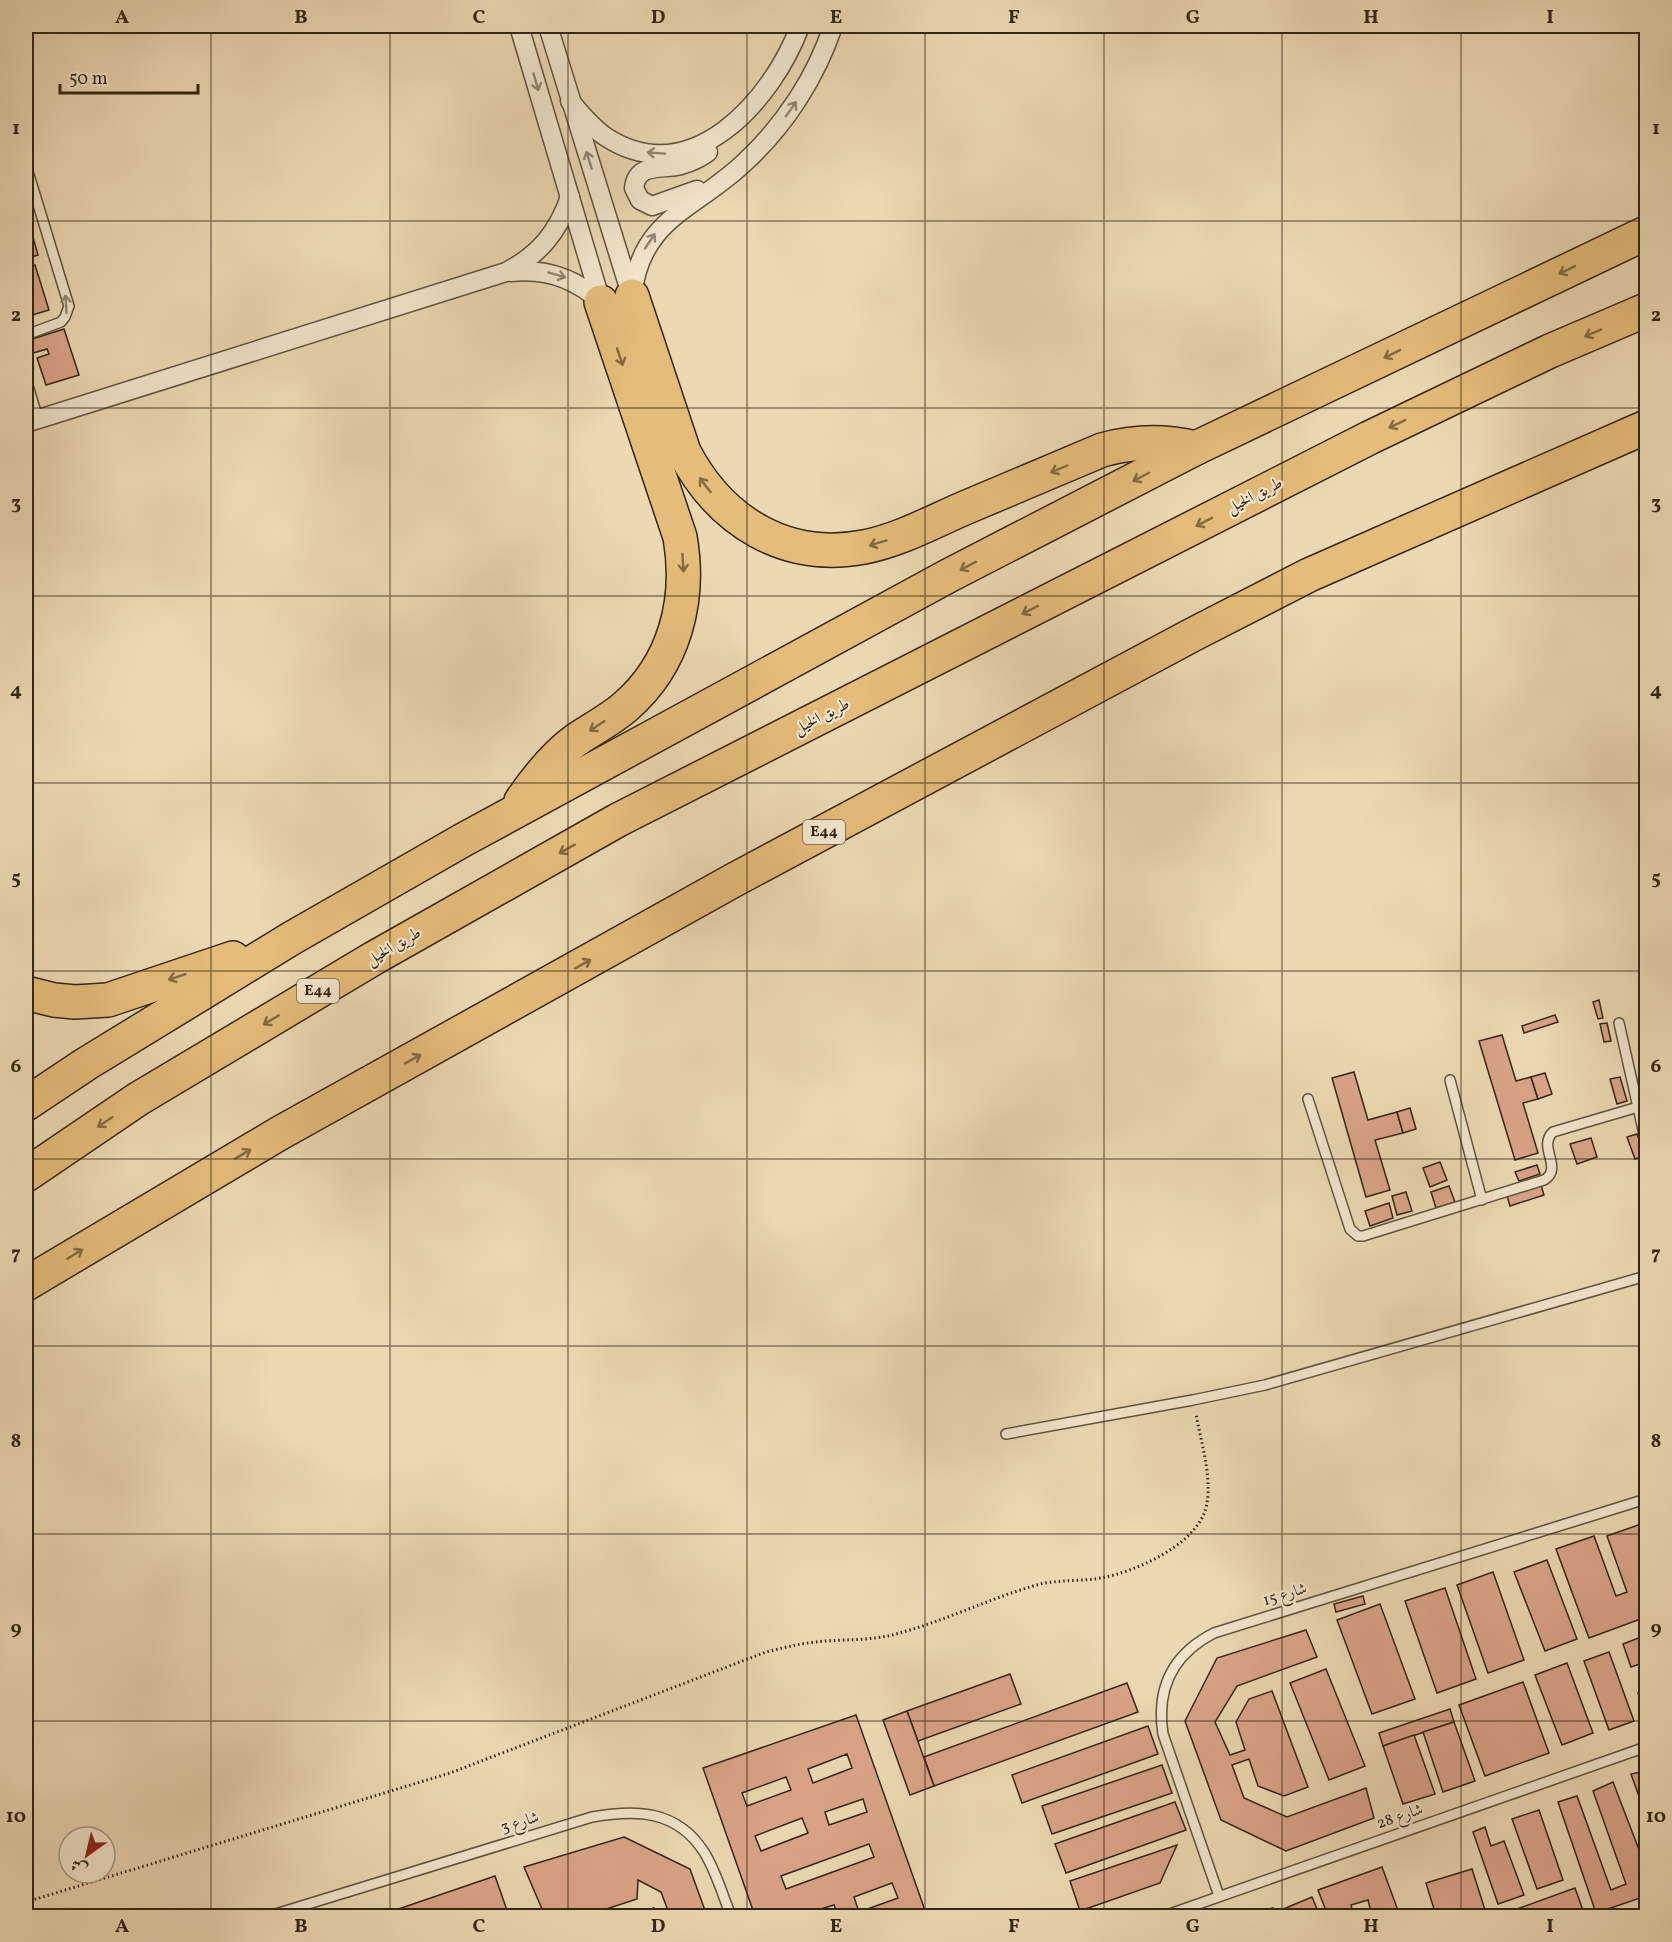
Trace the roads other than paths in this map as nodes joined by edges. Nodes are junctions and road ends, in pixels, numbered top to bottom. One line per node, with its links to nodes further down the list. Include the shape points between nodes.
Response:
1 (519, 26): 9 (street, one-way to 9)
2 (548, 26): 5 (street)
3 (800, 26): 6 (street, via 776,75)
4 (833, 26): 8 (street, one-way to 4, via 764,144 795,103 821,58)
5 (570, 102): 6 (street, one-way to 5, via 698,147 650,153 605,137); 12 (street, one-way to 5)
6 (736, 119): 8 (street, via 709,152 684,164 649,168 638,176 634,188 640,200 652,206)
7 (26, 165): 14 (lane, one-way to 7, via 61,322 69,306)
8 (727, 179): 12 (street, one-way to 8, via 651,239 672,217)
9 (570, 196): 11 (street, via 565,213 547,242); 12 (street)
10 (1647, 233): 18 (highway, one-way to 18)
11 (506, 272): 12 (street, one-way to 12, via 557,275); 16 (street)
12 (616, 299): 18 (highway, one-way to 12, via 1149,442 1102,450 865,547 827,550 789,544 734,516 705,487 684,452); 19 (highway, one-way to 19, via 680,537 684,571 681,613 667,653 647,684 624,708 558,756)
13 (1647, 310): 28 (highway, طريق الخيل / E44, one-way to 28, via 1550,351 1369,438 618,820 364,964 138,1099)
14 (26, 335)
15 (26, 385): 16 (lane)
16 (32, 421)
17 (1647, 427): 31 (highway, E44, one-way to 17, via 280,1132 734,880 1163,651 1309,575)
18 (1196, 448): 19 (highway, one-way to 19, via 948,576)
19 (514, 812): 20 (highway)
20 (292, 938): 21 (highway, one-way to 21, via 108,1000 75,1002); 25 (highway)
21 (26, 993)
22 (1619, 1023): 26 (lane)
23 (1450, 1080): 29 (lane)
24 (1308, 1099): 29 (lane, via 1348,1224 1358,1236)
25 (26, 1104)
26 (1638, 1107): 27 (lane); 29 (lane, via 1553,1132 1547,1139 1553,1169 1548,1178)
27 (1647, 1143)
28 (26, 1174)
29 (1482, 1200)
30 (1647, 1276): 32 (lane, via 1306,1374 1193,1400)
31 (26, 1284)
32 (1006, 1434)
33 (1647, 1499): 35 (lane, شارع 15, via 1214,1633 1191,1647 1167,1680 1161,1721)
34 (1647, 1747): 35 (lane, شارع 28)
35 (1220, 1896): 38 (lane, شارع 28)
36 (269, 1917): 37 (lane, شارع 3, via 592,1817 630,1811 666,1820 696,1842 705,1853)
37 (731, 1917)
38 (1164, 1917)

